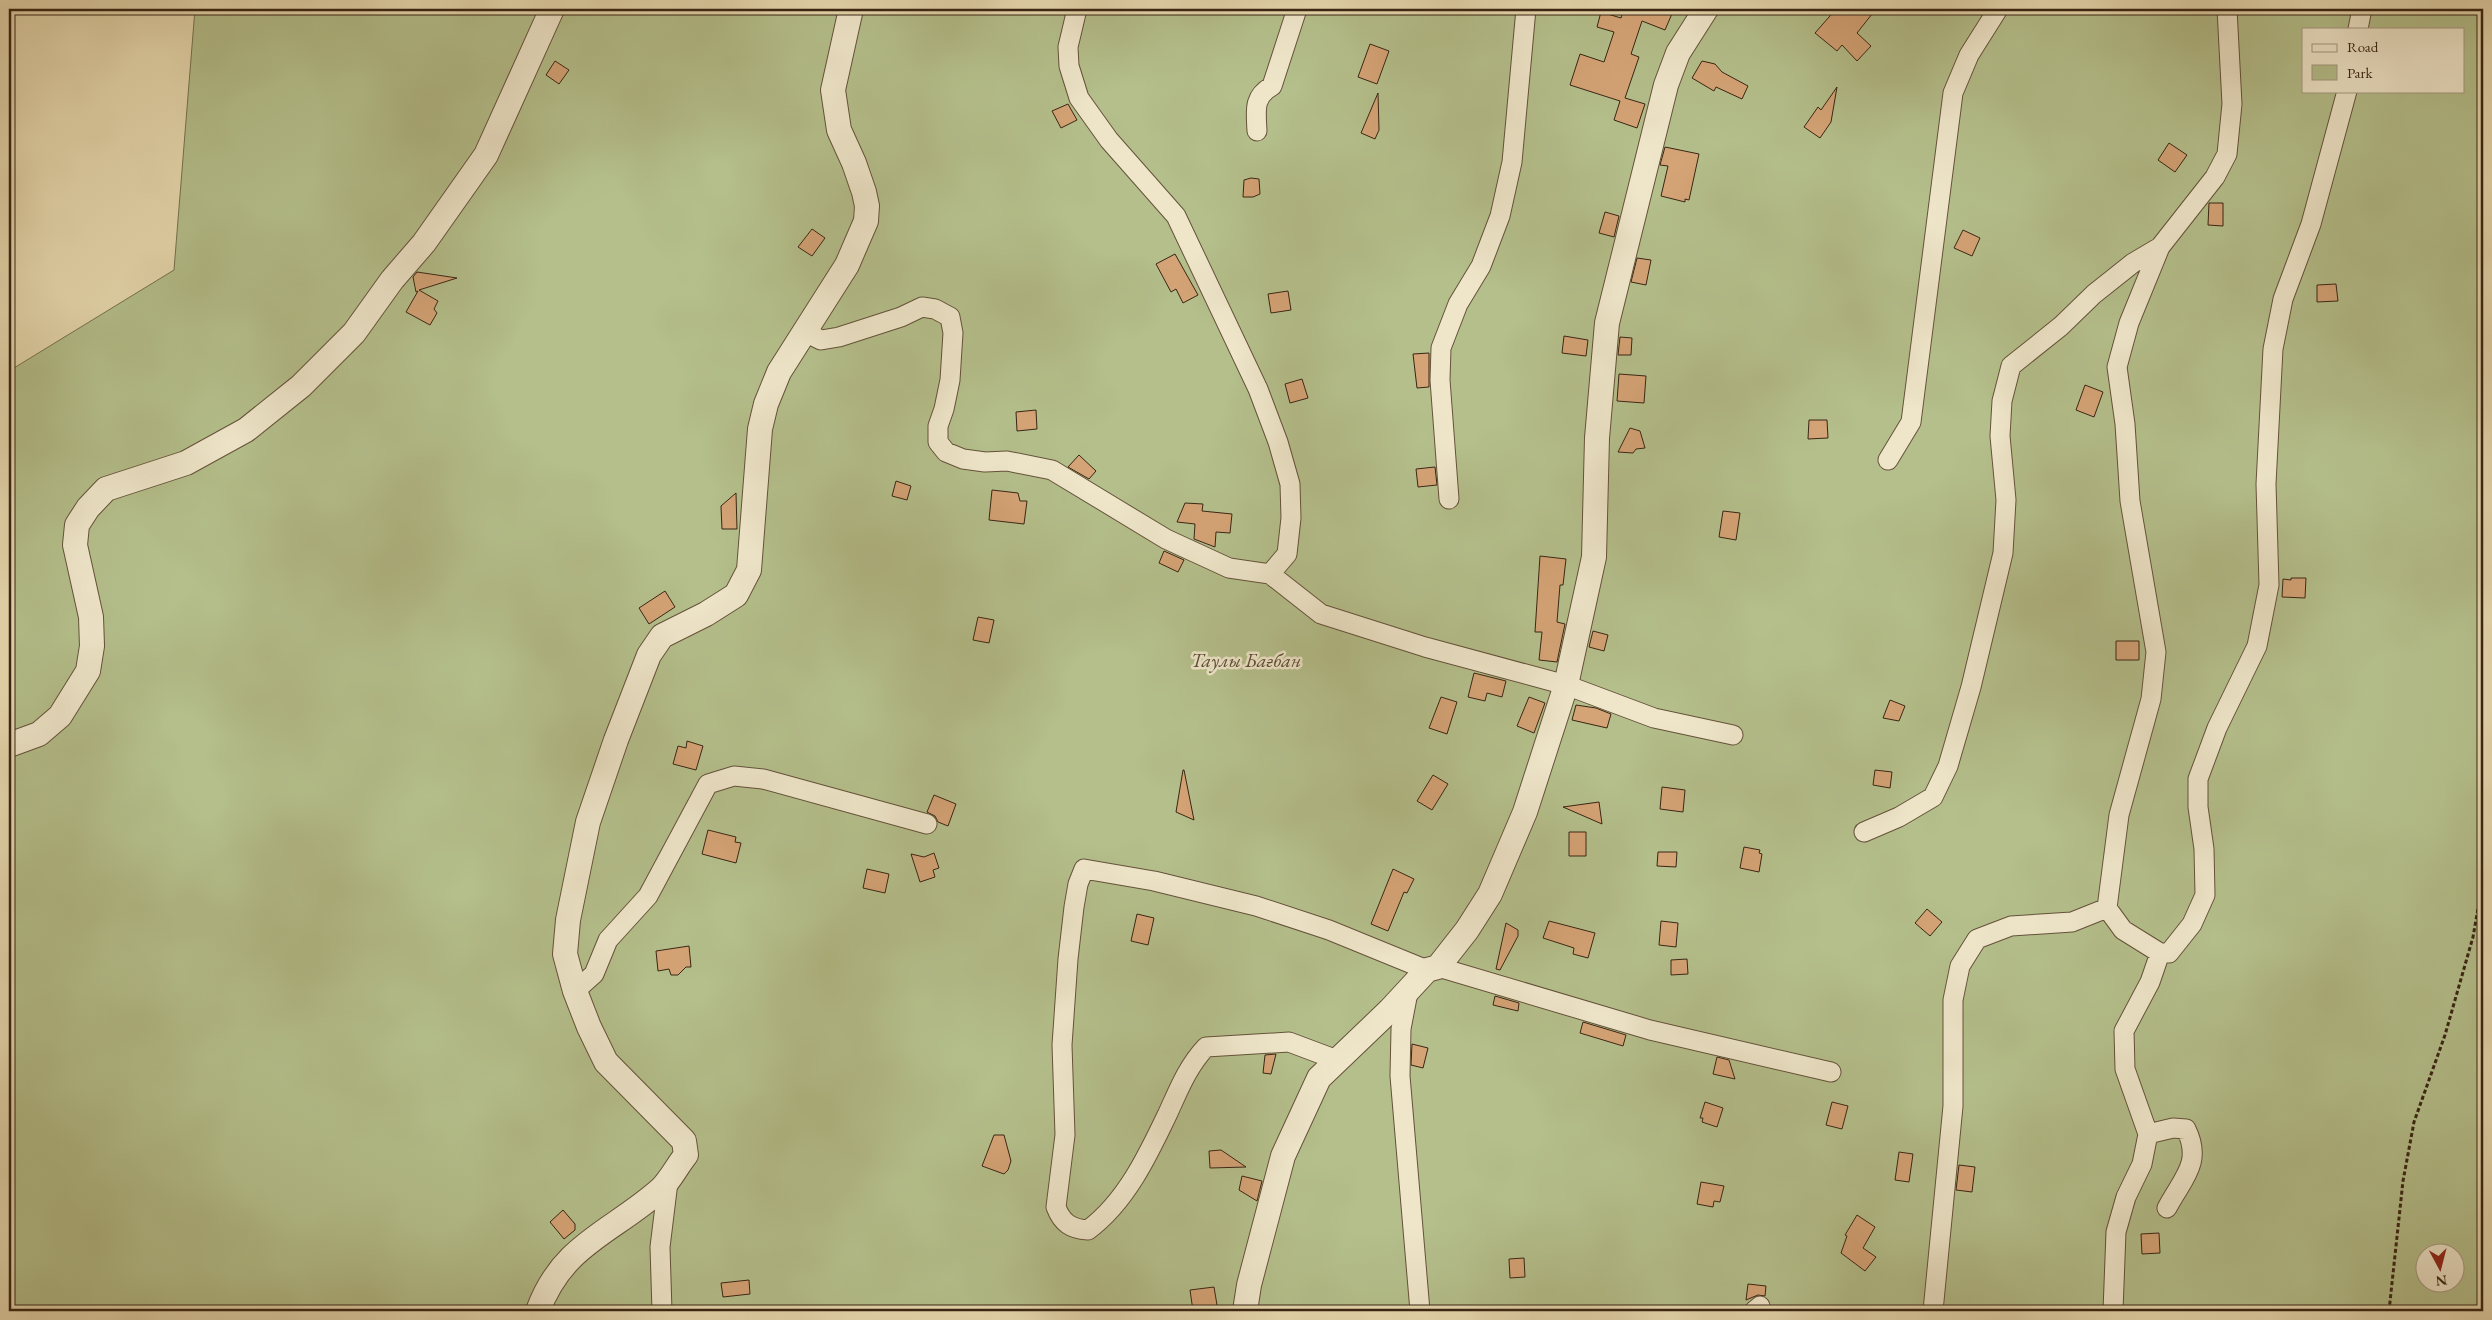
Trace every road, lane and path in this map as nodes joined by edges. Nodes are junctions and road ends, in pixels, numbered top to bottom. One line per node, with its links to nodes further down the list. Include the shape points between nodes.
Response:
1 (552, 9): 20 (street, via 486,155 424,243 392,280 354,333 301,386 246,430 186,463 106,489 88,508 77,525 75,546 91,617 92,646 88,671 60,716 39,734)
2 (851, 9): 14 (street, via 833,90 839,130 864,192 866,221 847,266)
3 (1076, 9): 17 (street, via 1068,47 1069,66 1079,98 1109,140 1176,216 1258,389 1278,442 1290,484 1290,518 1287,554)
4 (1297, 9): 12 (street, via 1272,86 1262,92 1256,102)
5 (1526, 9): 16 (street, via 1512,162 1500,216 1481,266 1458,304 1441,348 1440,380)
6 (1706, 9): 18 (street, via 1678,53 1666,85 1607,324 1597,438 1594,557)
7 (1998, 9): 15 (street, via 1969,55 1953,93 1911,422)
8 (2227, 9): 13 (street, via 2232,104 2227,154 2215,177)
9 (2362, 9): 10 (street)
10 (2358, 28)
11 (2347, 92): 25 (street, via 2311,224 2282,299 2273,349 2266,474 2269,585 2257,646 2217,728 2198,779 2205,895 2192,924 2169,953)
12 (1257, 131)
13 (2160, 247): 22 (street, via 2133,263 2094,294 2011,366 2002,401 2000,436 2006,500 2004,553 1948,766 1933,797); 24 (street, via 2128,323 2117,367 2130,501 2156,652 2151,699 2119,815)
14 (805, 332): 17 (street, via 821,340 830,339 922,308 935,309 950,317 953,333 950,380 938,426 938,442 946,452 963,459 1007,461 1052,470 1166,539 1229,568); 28 (street, via 779,372 760,429 749,570 736,595 662,636 649,655 616,740 588,822 568,920 565,954)
15 (1888, 460)
16 (1449, 499)
17 (1270, 574): 18 (street, via 1321,614 1425,647)
18 (1566, 685): 19 (street, via 1654,718); 26 (street, via 1525,812 1490,894 1467,930)
19 (1733, 736)
20 (9, 745)
21 (927, 824): 28 (street, via 763,780 734,776 708,784 648,896 608,940 594,974)
22 (1864, 832)
23 (2483, 880): 40 (path, via 2473,937 2445,1036 2414,1122 2403,1181)
24 (2108, 908): 25 (street, via 2123,930); 38 (street, via 2072,922 2011,926 1977,939 1960,966 1953,1000 1953,1106)
25 (2160, 953): 31 (street, via 2150,982 2124,1032 2125,1069)
26 (1432, 968): 27 (street); 29 (street, via 1256,906 1173,885 1084,868 1074,907 1062,1045 1065,1135 1056,1207 1060,1218 1073,1229 1088,1230 1125,1192 1195,1059 1206,1046 1289,1042); 30 (street, via 1650,1030)
27 (1410, 986): 29 (street, via 1390,1010); 37 (street, via 1401,1029 1400,1076)
28 (575, 991): 32 (street, via 606,1062 684,1141 686,1155)
29 (1337, 1060): 36 (street, via 1319,1078 1284,1156)
30 (1831, 1072)
31 (2148, 1134): 33 (street, via 2173,1128 2186,1130 2193,1143 2194,1161); 39 (street, via 2142,1164 2126,1197 2116,1232)
32 (668, 1182): 34 (street, via 634,1210 586,1242 562,1266 544,1294); 35 (street, via 660,1247)
33 (2167, 1208)
34 (538, 1311)
35 (662, 1311)
36 (1245, 1311)
37 (1420, 1311)
38 (1933, 1311)
39 (2113, 1311)
40 (2389, 1311)

